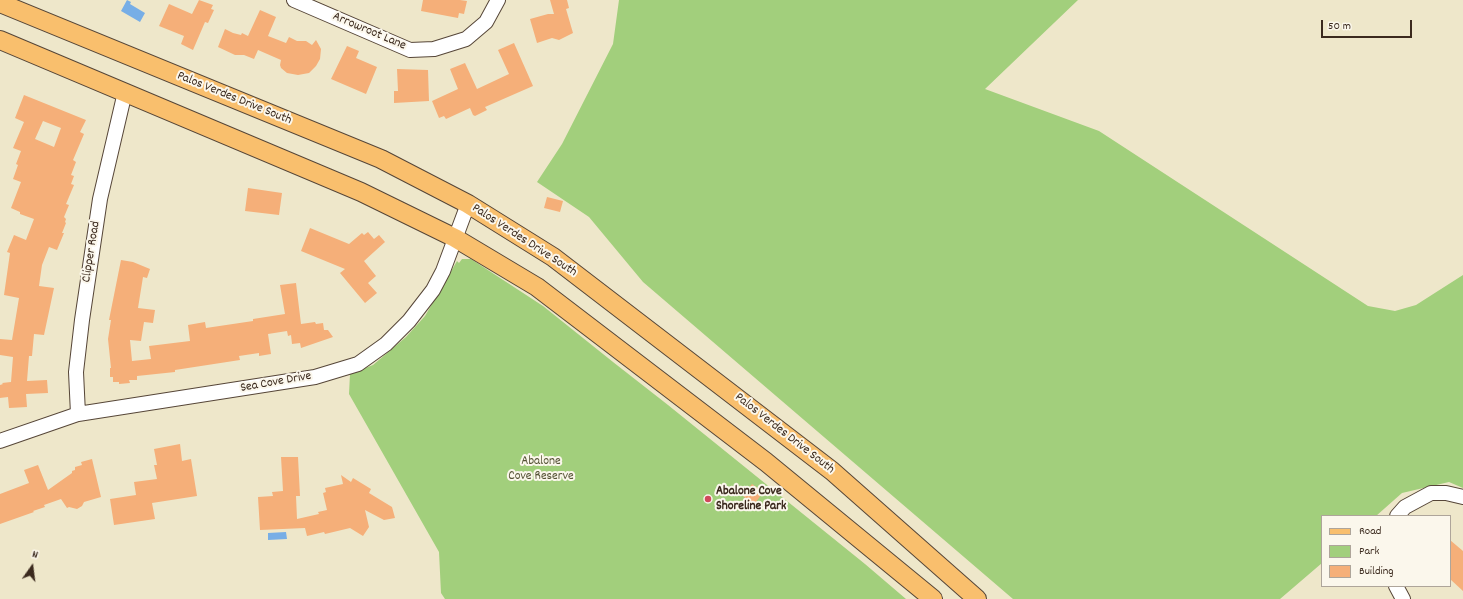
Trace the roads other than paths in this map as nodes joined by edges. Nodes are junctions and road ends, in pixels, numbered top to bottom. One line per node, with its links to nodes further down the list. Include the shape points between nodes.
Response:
1 (294, 0): 2 (street, Arrowroot Lane, via 410,50 434,49 466,39 486,22)
2 (498, 0)
3 (0, 3): 6 (main road, Palos Verdes Drive South, via 381,159)
4 (0, 40): 5 (main road)
5 (125, 92): 7 (main road, via 361,192); 8 (street, Clipper Road, via 100,199 82,320 76,372)
6 (468, 204): 7 (street, Sea Cove Drive); 14 (main road, Palos Verdes Drive South, via 553,257 832,471)
7 (454, 238): 8 (street, Sea Cove Drive, via 436,284 409,321 386,344 358,364 315,377); 13 (main road, via 537,287 650,372 772,466)
8 (78, 414): 9 (street, Sea Cove Drive)
9 (0, 440)
10 (1463, 497): 11 (street, via 1431,493 1405,507)
11 (1398, 515)
12 (1397, 587): 15 (street)
13 (933, 599)
14 (976, 599)
15 (1403, 599)

